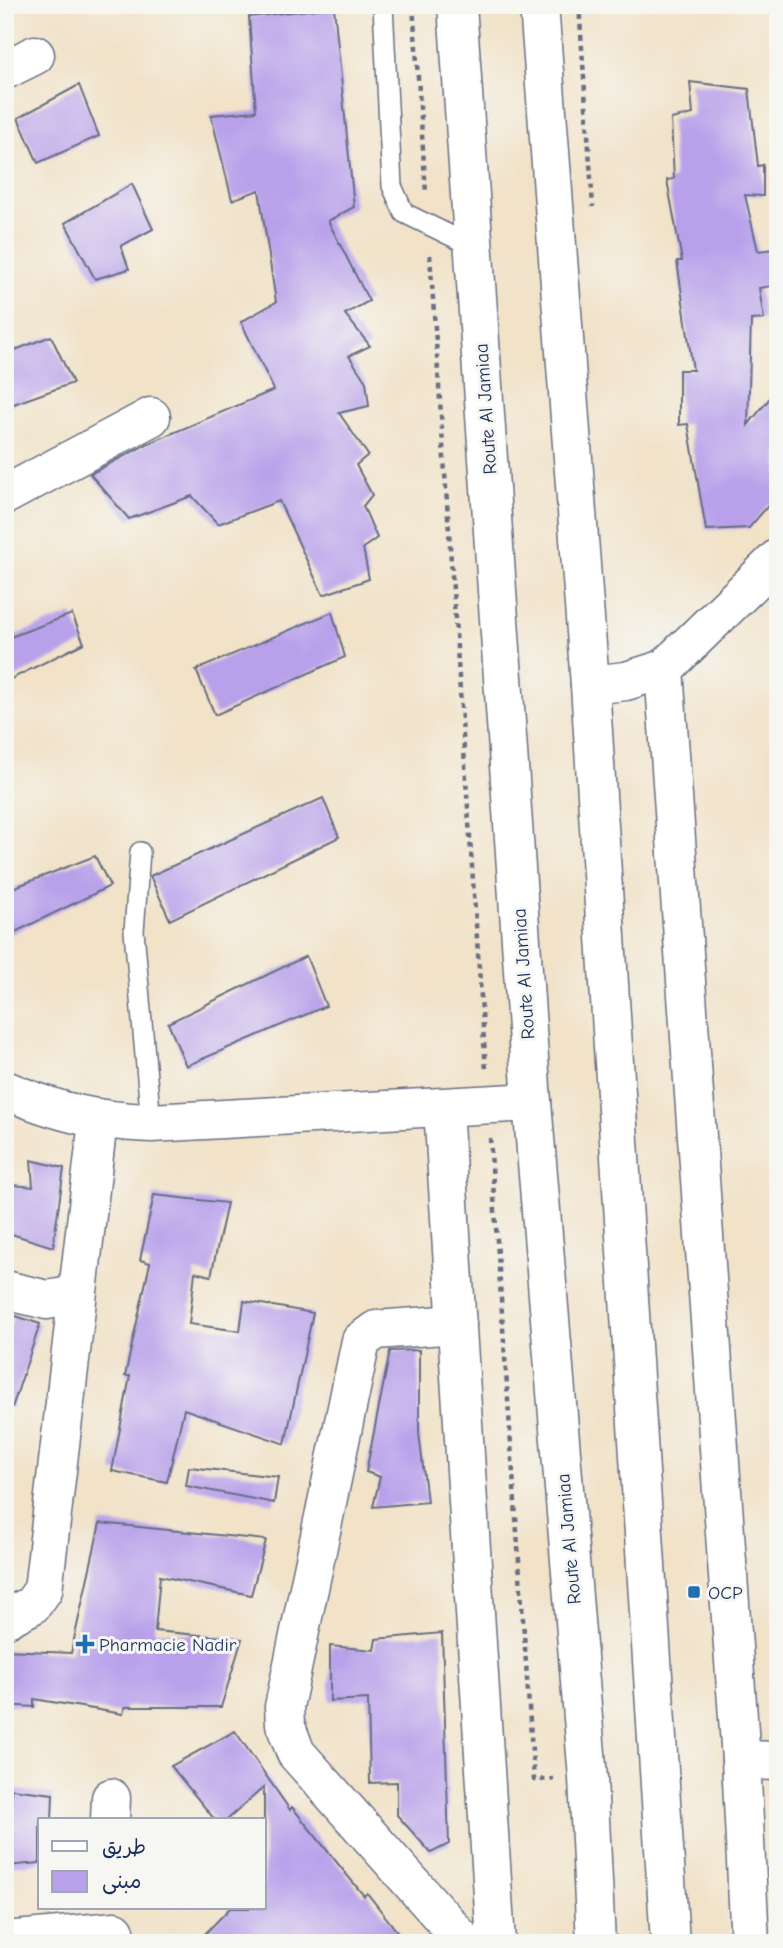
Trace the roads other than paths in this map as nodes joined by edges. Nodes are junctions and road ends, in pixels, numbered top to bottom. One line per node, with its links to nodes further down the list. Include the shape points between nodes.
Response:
1 (383, 5): 4 (lane, via 396,199 404,213)
2 (457, 5): 4 (street, Route Al Jamiaa)
3 (539, 5): 9 (street)
4 (474, 247): 12 (street, Route Al Jamiaa)
5 (151, 417): 6 (street)
6 (5, 495)
7 (778, 558): 8 (street)
8 (664, 669): 9 (street, via 626,681); 20 (street)
9 (590, 685): 26 (street)
10 (140, 852): 15 (lane, via 134,931)
11 (5, 1090): 14 (street)
12 (532, 1102): 13 (street); 25 (street, Route Al Jamiaa, via 588,1778)
13 (443, 1108): 15 (street); 18 (street)
14 (98, 1121): 15 (street); 17 (street)
15 (151, 1123)
16 (5, 1290): 17 (street, via 47,1300)
17 (77, 1295): 19 (street, via 43,1590 32,1605)
18 (457, 1324): 23 (street, via 376,1330 361,1341 284,1707 296,1752); 24 (street)
19 (5, 1619)
20 (760, 1760): 27 (street)
21 (115, 1927): 22 (street)
22 (5, 1941)
23 (466, 1943)
24 (496, 1943)
25 (596, 1943)
26 (670, 1943)
27 (750, 1943)

